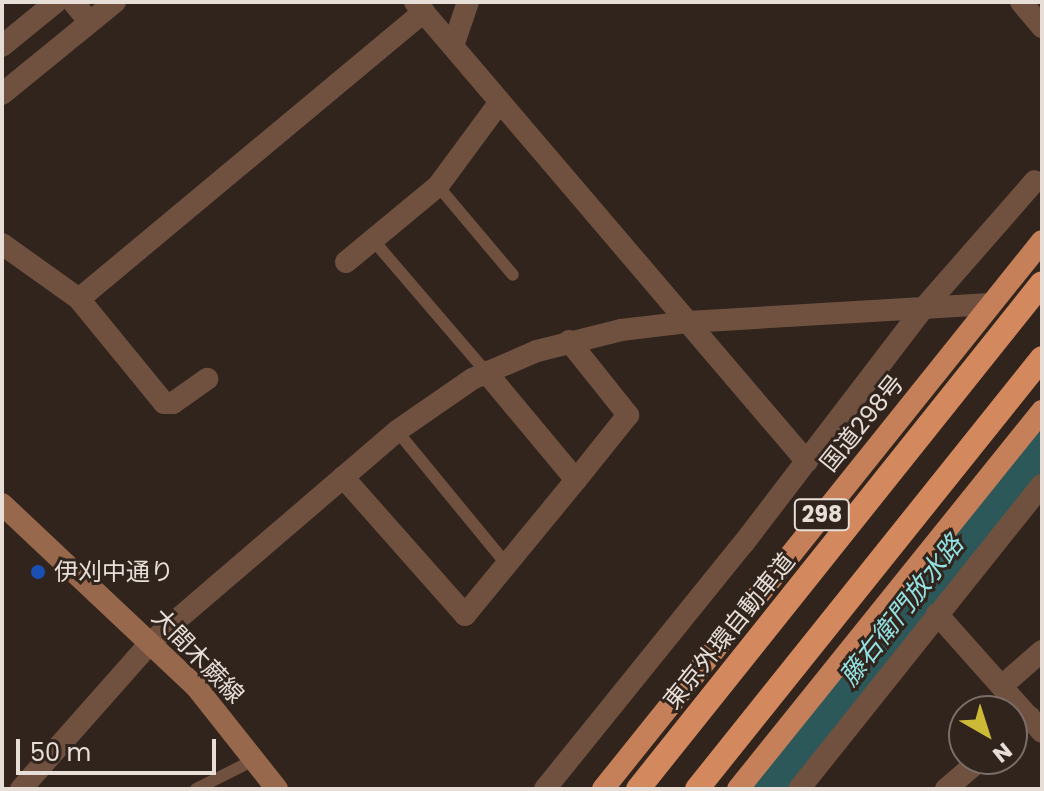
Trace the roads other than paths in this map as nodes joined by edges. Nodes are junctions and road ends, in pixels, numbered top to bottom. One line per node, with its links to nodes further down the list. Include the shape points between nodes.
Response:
1 (56, 2): 9 (street)
2 (73, 2): 7 (street)
3 (115, 2): 7 (street)
4 (468, 2): 10 (street)
5 (1021, 2): 8 (street)
6 (420, 7): 10 (street); 21 (street)
7 (90, 22): 11 (street)
8 (1042, 27)
9 (2, 46)
10 (453, 46): 12 (street)
11 (2, 94)
12 (500, 102): 14 (street); 24 (street)
13 (1035, 181): 23 (street)
14 (438, 186): 15 (street); 19 (lane)
15 (373, 240): 18 (street); 27 (lane)
16 (1042, 241): 22 (highway, 国道298号 / 298)
17 (2, 244): 21 (street)
18 (346, 262)
19 (513, 275)
20 (1042, 283): 49 (highway, 東京外環自動車道)
21 (79, 299): 28 (street, via 164,403 173,403)
22 (990, 304): 23 (street); 48 (highway, 国道298号 / 298)
23 (922, 310): 24 (street); 31 (street)
24 (688, 322): 25 (street); 31 (street)
25 (569, 341): 27 (street); 33 (street, via 628,415)
26 (1042, 358): 50 (highway)
27 (486, 372): 30 (street); 33 (street)
28 (207, 379)
29 (1042, 411): 51 (highway)
30 (397, 431): 32 (street); 36 (lane)
31 (807, 462): 47 (street)
32 (343, 477): 36 (street, via 465,615); 38 (street)
33 (576, 480): 36 (street)
34 (1042, 485): 37 (street)
35 (2, 504): 38 (main road, 大間木蕨線)
36 (507, 565)
37 (937, 614): 40 (street); 52 (street)
38 (151, 642): 42 (main road, 大間木蕨線); 44 (street)
39 (1042, 651): 40 (street)
40 (1003, 685): 41 (street)
41 (1036, 725)
42 (256, 759): 45 (lane); 46 (main road, 大間木蕨線)
43 (962, 775): 53 (street)
44 (21, 789)
45 (196, 789)
46 (277, 789)
47 (545, 789)
48 (603, 789)
49 (638, 789)
50 (697, 789)
51 (738, 789)
52 (799, 789)
53 (946, 789)

